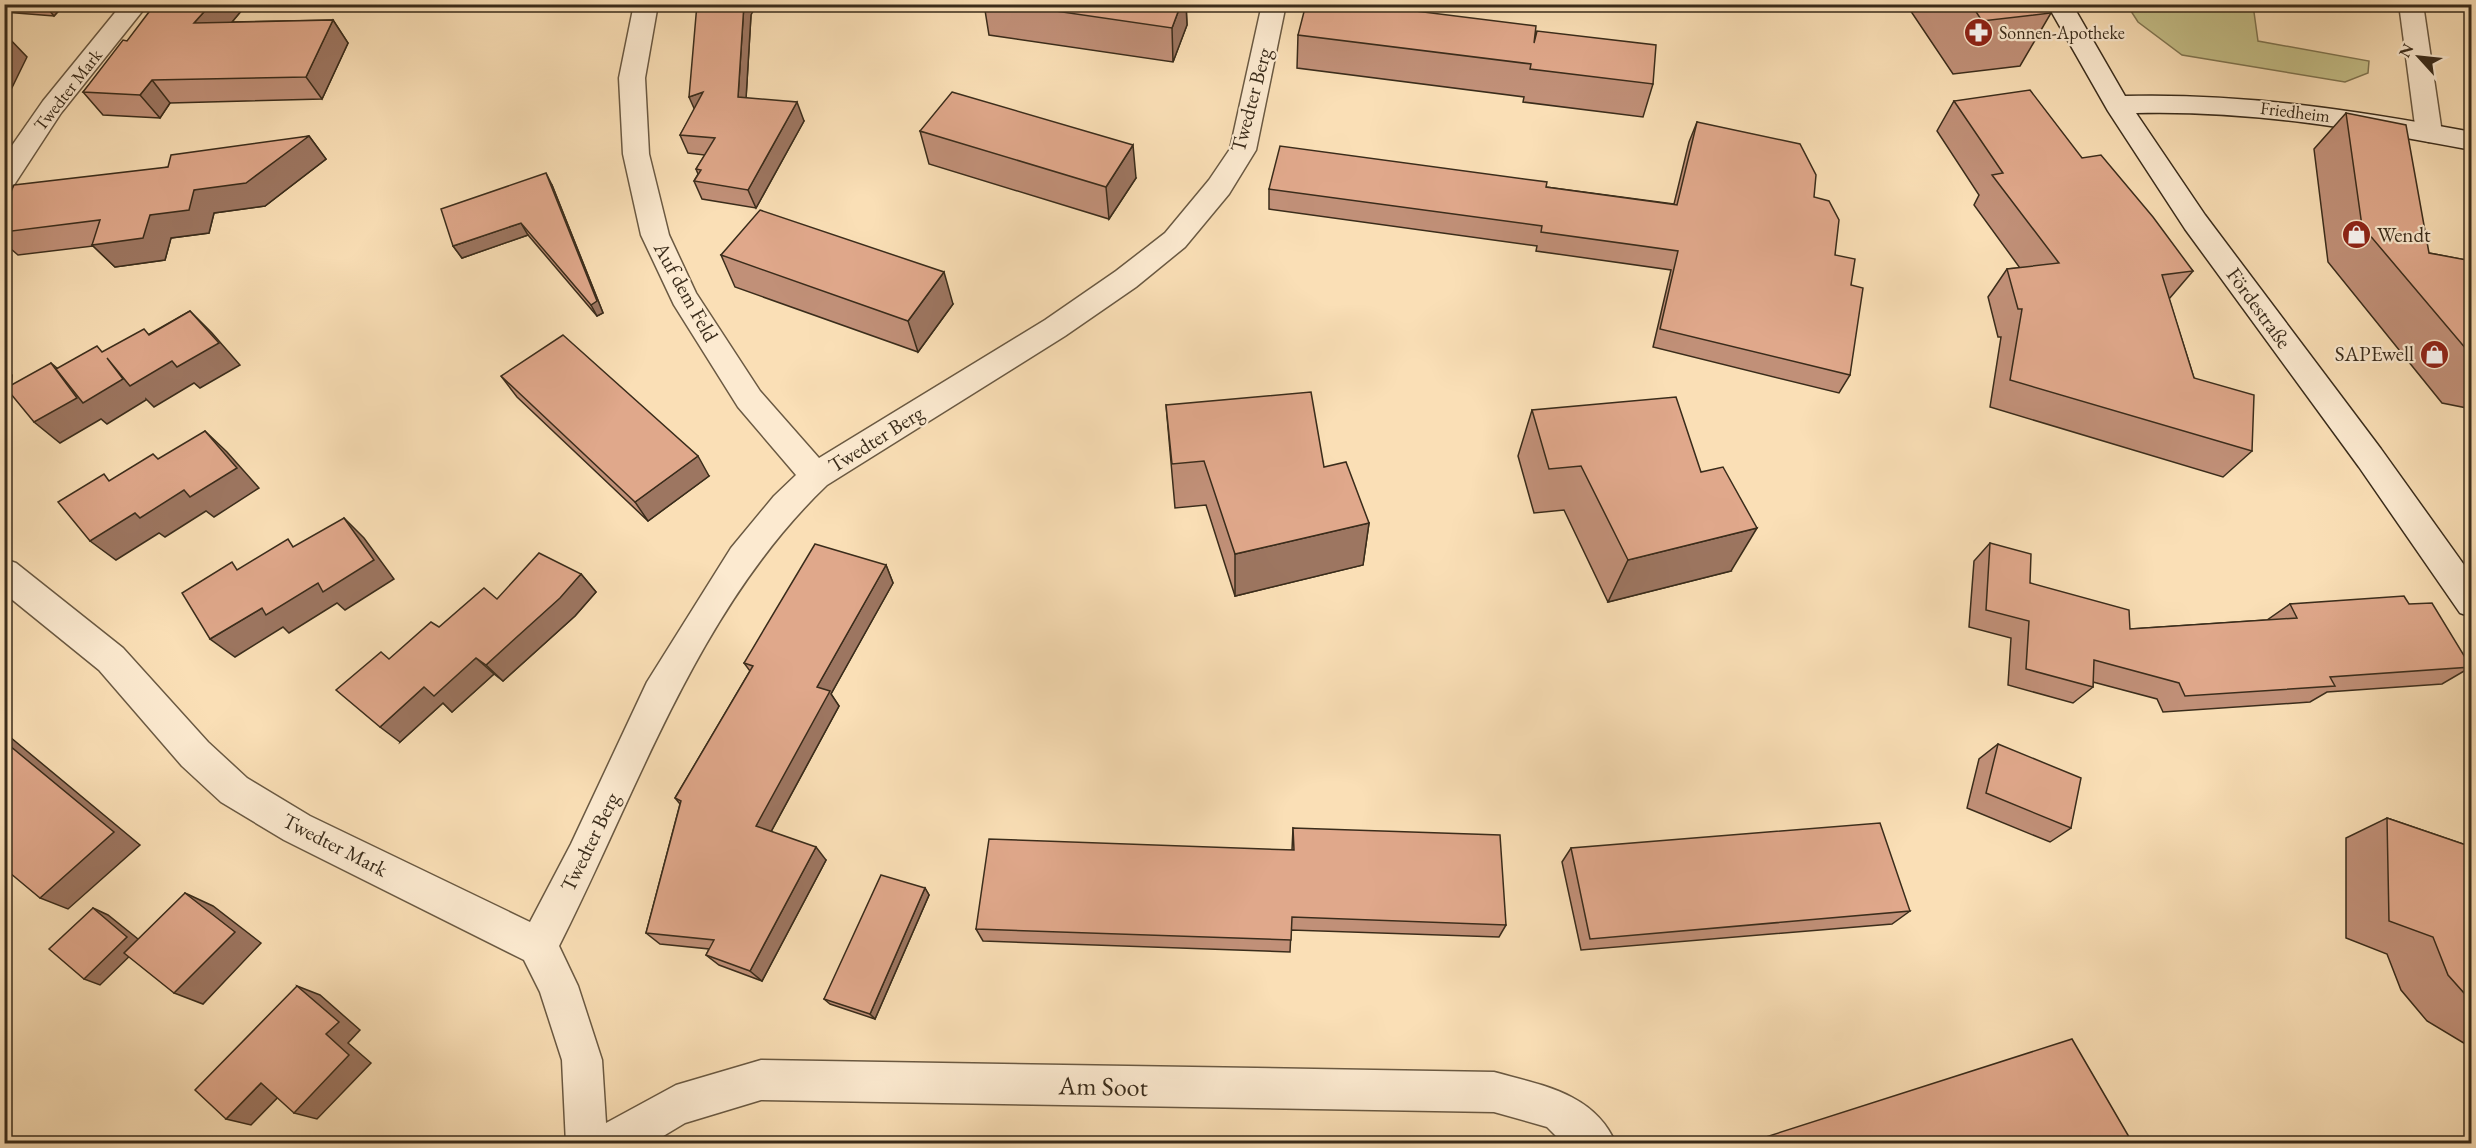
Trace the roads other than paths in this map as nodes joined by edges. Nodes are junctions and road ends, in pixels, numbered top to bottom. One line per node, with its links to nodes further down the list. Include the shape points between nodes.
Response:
1 (136, 4): 9 (street, Twedter Mark, via 52,107)
2 (646, 4): 10 (street, Auf dem Feld, via 632,78 636,154 655,235 684,297 749,399)
3 (1274, 4): 10 (street, Twedter Berg, via 1243,150 1219,187 1175,240 1055,328)
4 (2059, 4): 6 (street, Fördestraße)
5 (2411, 4): 7 (street)
6 (2117, 105): 7 (street, Friedheim, via 2242,106 2319,114); 12 (street, Fördestraße, via 2195,222)
7 (2429, 133): 8 (street, Friedheim)
8 (2472, 141)
9 (4, 178)
10 (816, 476): 13 (street, Twedter Berg, via 785,505 743,558 659,693 585,857)
11 (4, 573): 13 (street, Twedter Mark, via 111,659 195,754 234,790 297,828)
12 (2472, 603)
13 (538, 946): 14 (street, via 558,986 582,1060)
14 (587, 1143)
15 (610, 1143): 16 (street, Am Soot, via 676,1105 761,1080 1494,1092 1559,1110)
16 (1595, 1143)

